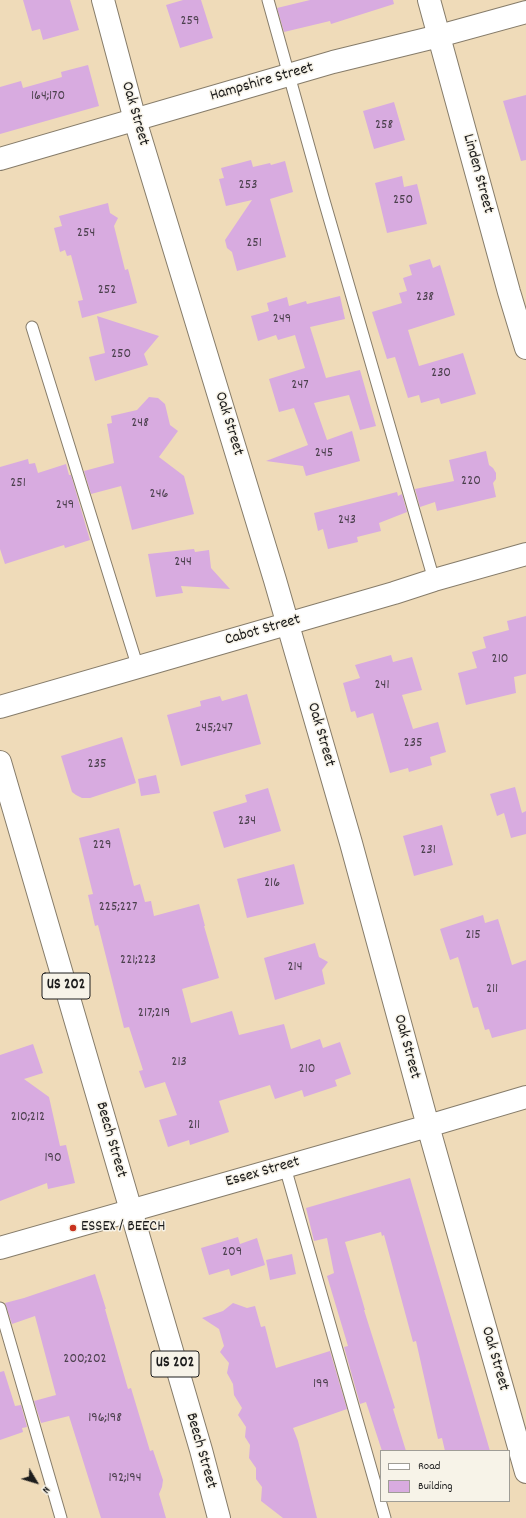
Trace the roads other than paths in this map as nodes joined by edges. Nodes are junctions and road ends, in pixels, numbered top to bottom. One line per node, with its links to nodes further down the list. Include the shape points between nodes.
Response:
1 (103, 0): 7 (street, Oak Street)
2 (268, 0): 6 (lane)
3 (429, 0): 5 (street, Linden Street)
4 (526, 12): 5 (street, Hampshire Street)
5 (439, 36): 6 (street, Hampshire Street); 10 (street, Linden Street)
6 (289, 75): 7 (street, Hampshire Street); 12 (lane)
7 (135, 120): 8 (street, Hampshire Street); 13 (street, Oak Street)
8 (0, 159)
9 (32, 327): 14 (lane)
10 (526, 348)
11 (526, 554): 12 (street, Cabot Street)
12 (434, 580): 13 (street, Cabot Street)
13 (288, 624): 14 (street, Cabot Street); 18 (street, Oak Street)
14 (138, 668): 15 (street, Cabot Street)
15 (0, 707)
16 (0, 762): 20 (street, Beech Street / US 202)
17 (526, 1097): 18 (street, Essex Street)
18 (428, 1126): 19 (street, Essex Street); 23 (street, Oak Street)
19 (285, 1167): 20 (street, Essex Street); 26 (lane)
20 (130, 1211): 21 (street, Essex Street); 25 (street, Beech Street / US 202)
21 (0, 1248)
22 (0, 1308): 24 (lane)
23 (526, 1472)
24 (61, 1518)
25 (219, 1518)
26 (384, 1518)

